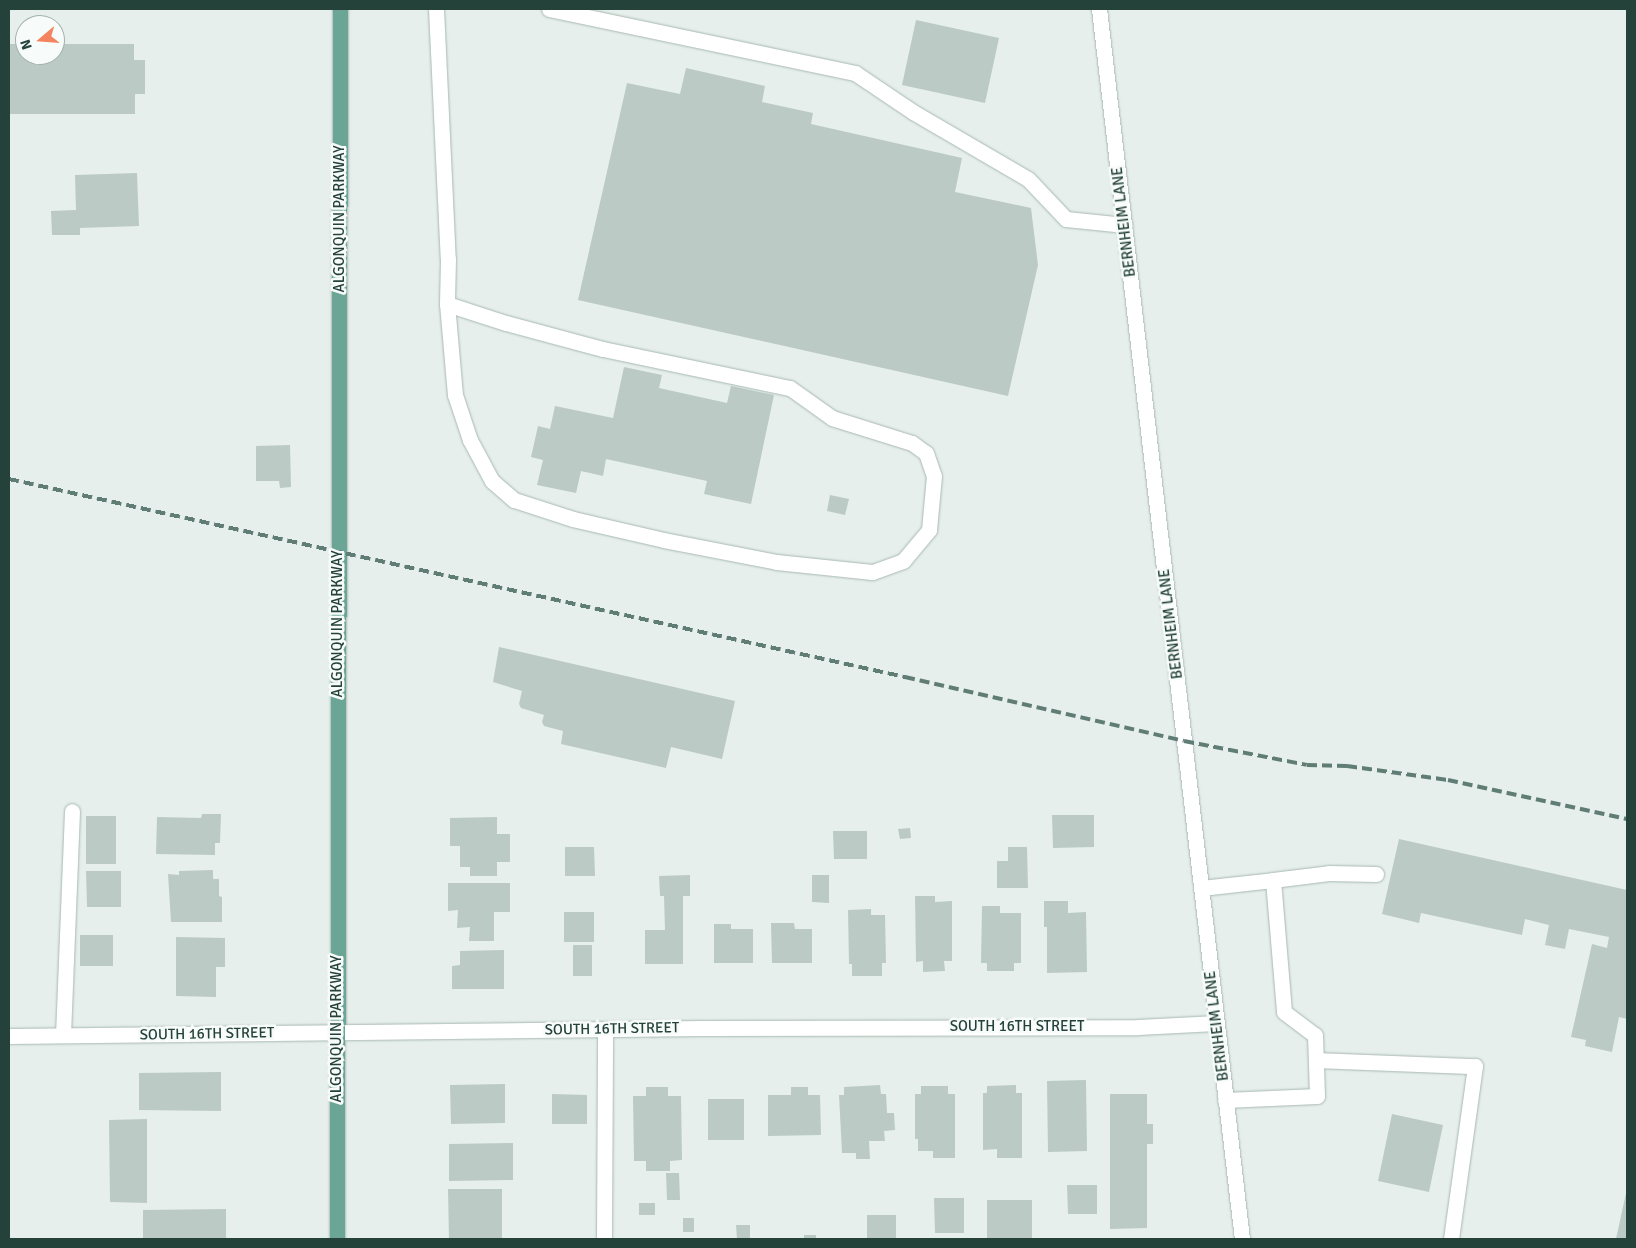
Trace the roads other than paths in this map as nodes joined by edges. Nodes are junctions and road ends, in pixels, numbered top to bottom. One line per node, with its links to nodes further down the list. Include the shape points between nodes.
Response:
1 (340, 9): 13 (main road, ALGONQUIN PARKWAY)
2 (436, 9): 6 (street, via 448,259)
3 (549, 9): 5 (street, via 855,74 1028,179 1066,219)
4 (1100, 9): 5 (street, BERNHEIM LANE)
5 (1125, 225): 10 (street, BERNHEIM LANE)
6 (447, 304): 6 (street, via 603,349 790,388 832,418 912,443 926,453 934,476 929,530 903,561 872,572 777,562 664,540 573,519 514,500 492,481 470,440 455,395)
7 (72, 811): 14 (street)
8 (1376, 874): 9 (street, via 1329,873)
9 (1273, 880): 10 (street); 16 (street, via 1284,1012 1314,1035)
10 (1201, 888): 11 (street, BERNHEIM LANE)
11 (1216, 1023): 12 (street, SOUTH 16TH STREET, via 1138,1027); 17 (street, BERNHEIM LANE)
12 (605, 1029): 13 (street, SOUTH 16TH STREET); 19 (street)
13 (337, 1032): 14 (street, SOUTH 16TH STREET); 18 (main road, ALGONQUIN PARKWAY)
14 (63, 1035): 15 (street, SOUTH 16TH STREET)
15 (9, 1036)
16 (1316, 1060): 17 (street, via 1317,1096); 21 (street, via 1475,1066)
17 (1225, 1100): 20 (street, BERNHEIM LANE)
18 (337, 1239)
19 (604, 1239)
20 (1242, 1239)
21 (1451, 1239)

